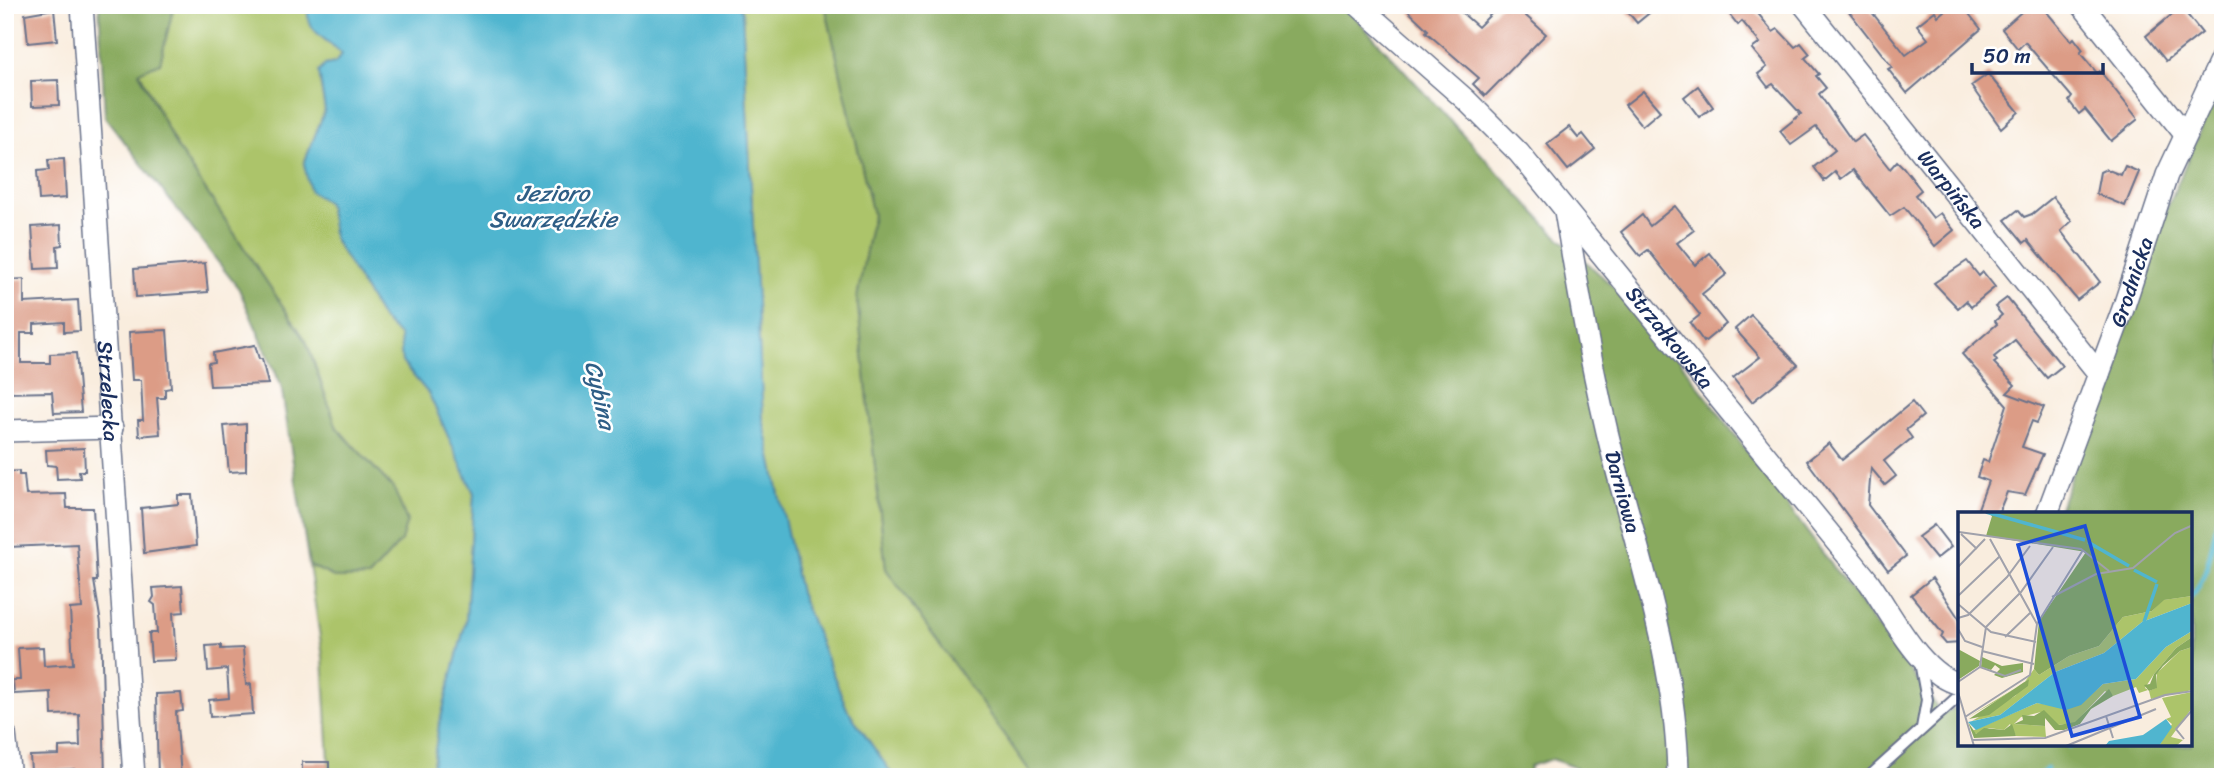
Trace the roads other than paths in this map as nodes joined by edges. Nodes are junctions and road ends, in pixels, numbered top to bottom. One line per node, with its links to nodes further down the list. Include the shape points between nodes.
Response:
1 (82, 5): 9 (street, Strzelecka)
2 (1358, 5): 7 (street, Strzałkowska, via 1475,109)
3 (1804, 5): 8 (street, Warpińska)
4 (2082, 5): 6 (street)
5 (2223, 55): 6 (street, Grodnicka)
6 (2185, 133): 8 (street, Grodnicka)
7 (1564, 208): 12 (street, Strzałkowska, via 1869,582); 19 (street, Darniowa, via 1614,458 1657,622)
8 (2099, 374): 11 (street, Grodnicka)
9 (111, 428): 10 (street); 18 (street, Strzelecka)
10 (5, 431)
11 (2049, 512)
12 (1916, 651): 13 (street, Strzałkowska, via 1937,675); 15 (lane, via 1927,699)
13 (1958, 683)
14 (1958, 697): 15 (lane)
15 (1922, 728): 20 (lane)
16 (6, 744): 17 (street)
17 (10, 777)
18 (134, 777)
19 (1678, 777)
20 (1869, 777)

